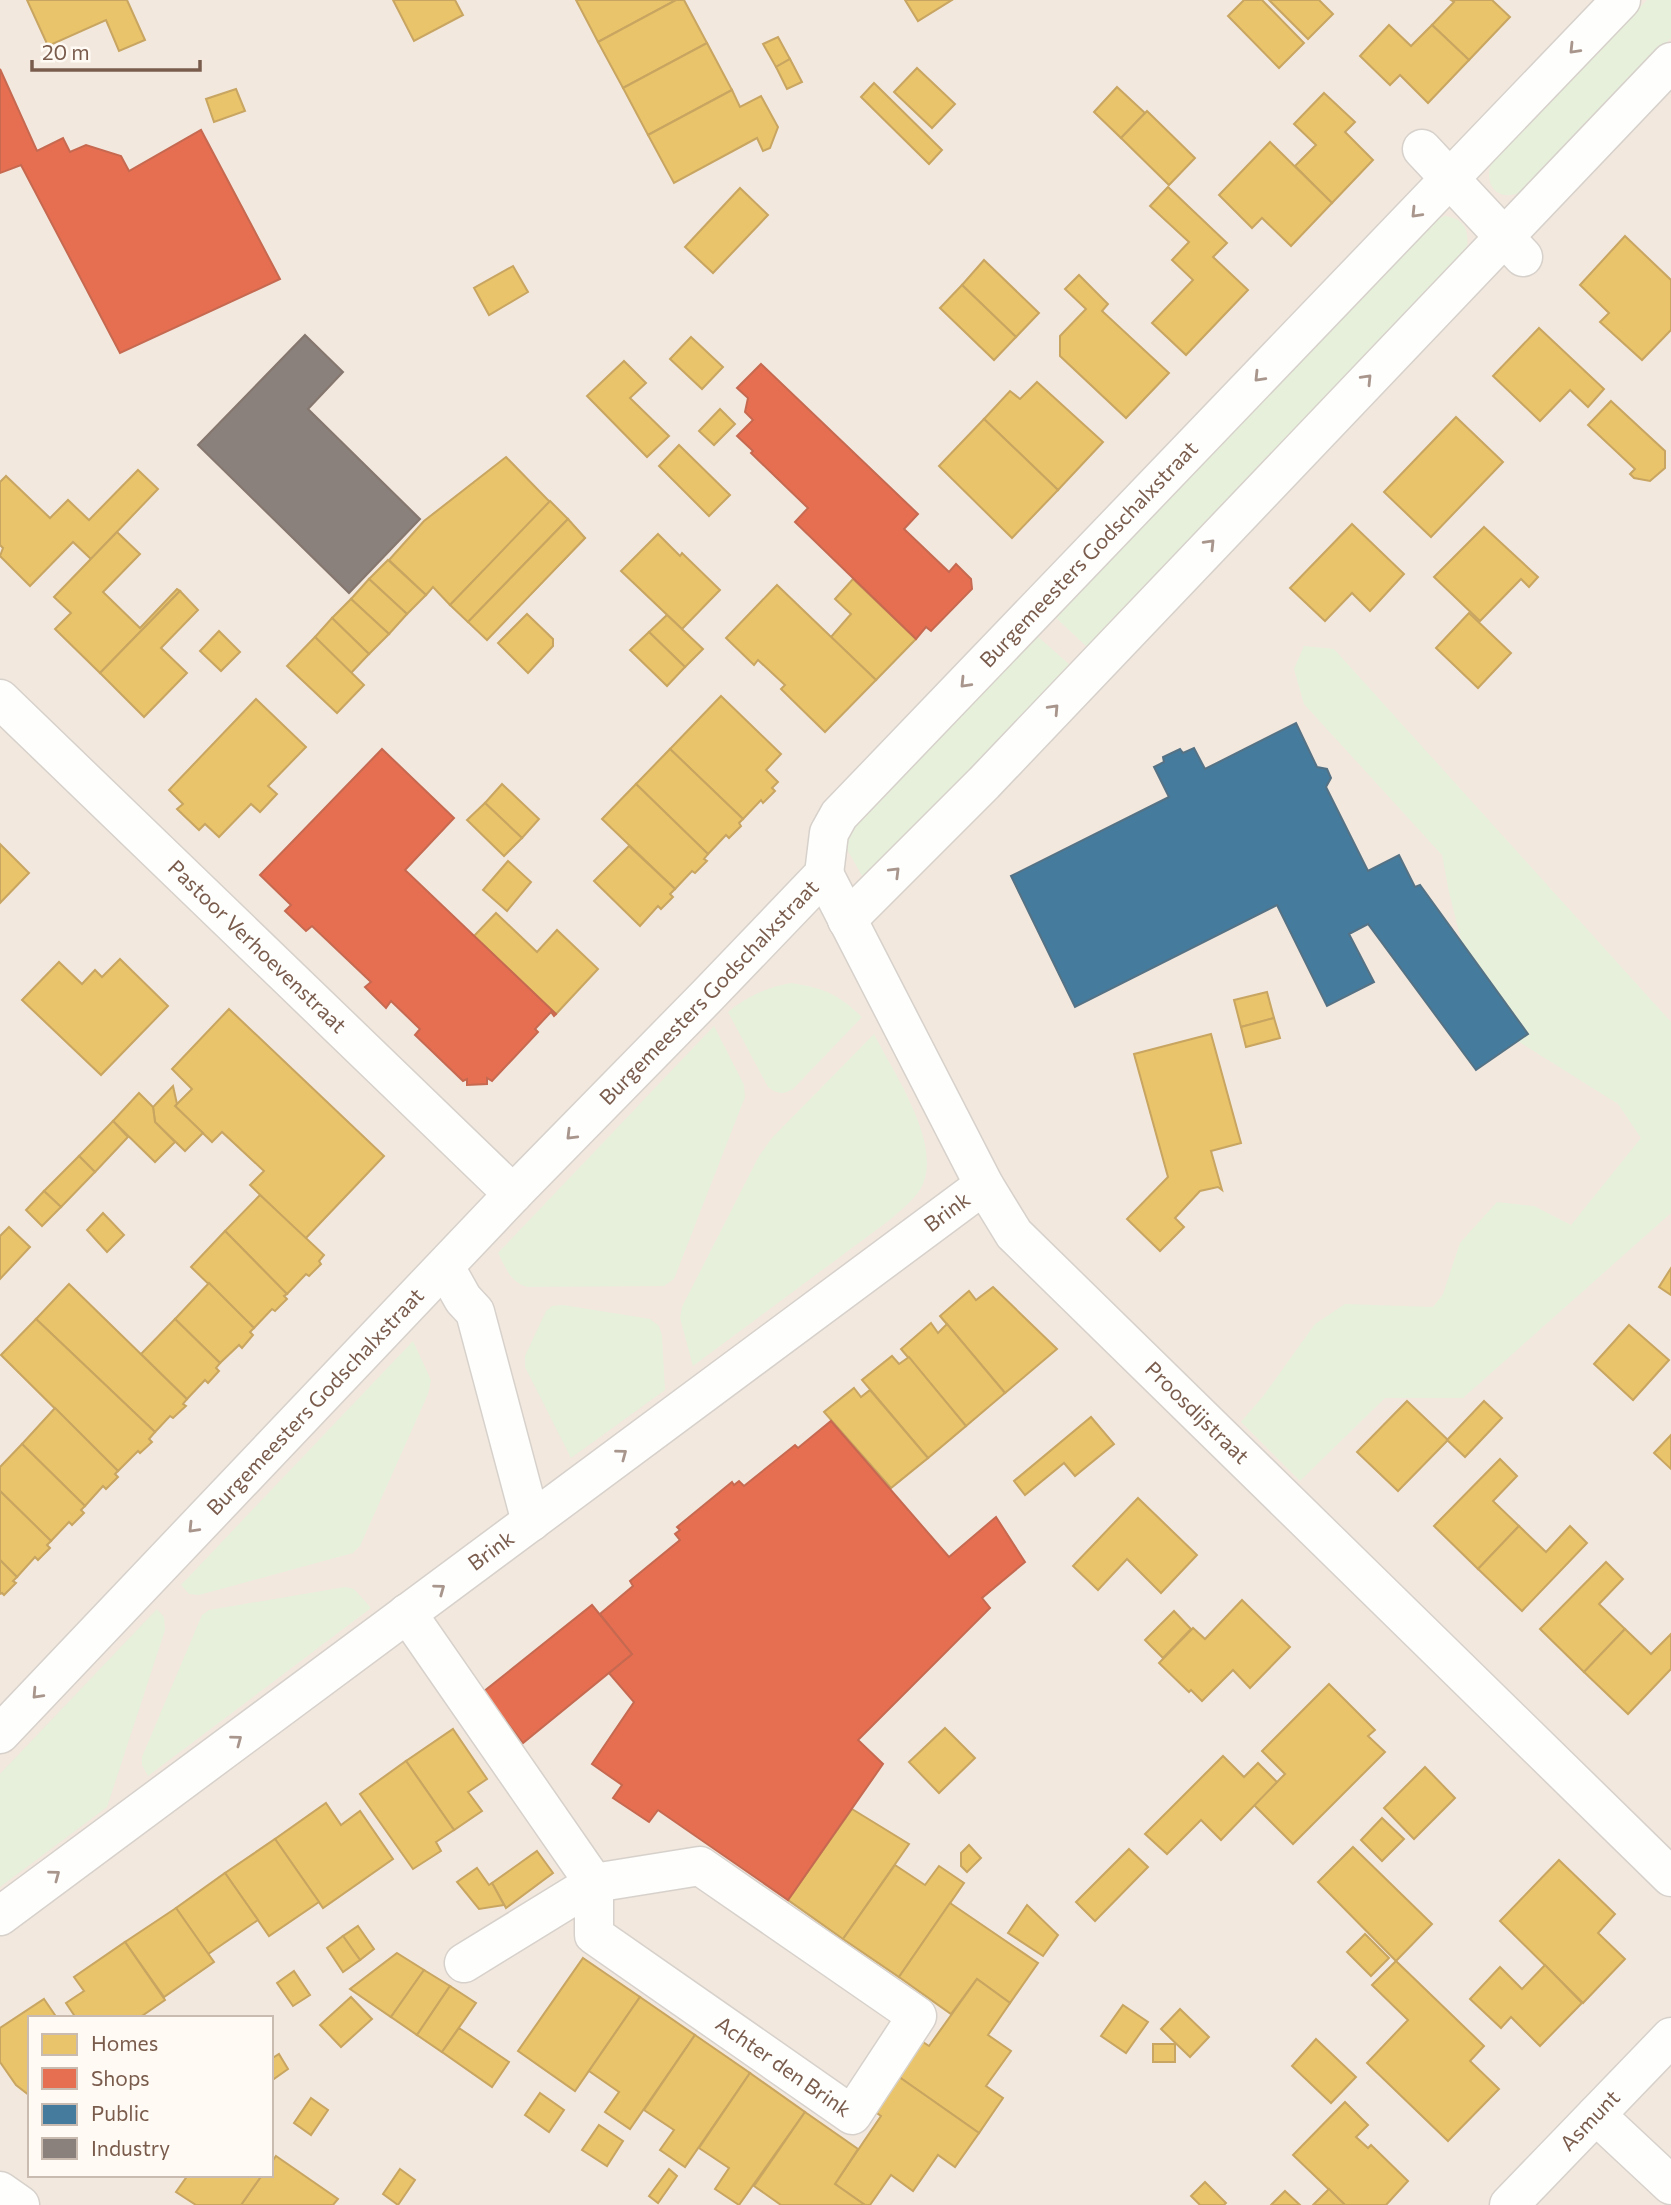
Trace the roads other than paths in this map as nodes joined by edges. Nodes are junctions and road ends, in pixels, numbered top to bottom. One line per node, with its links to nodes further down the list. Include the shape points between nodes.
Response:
1 (1621, 0): 4 (street, Burgemeesters Godschalxstraat, one-way to 4)
2 (1671, 62): 5 (street)
3 (1422, 149): 4 (street)
4 (1450, 178): 5 (street); 7 (street, Burgemeesters Godschalxstraat, one-way to 7, via 839,815 829,833)
5 (1514, 246): 8 (street, one-way to 5)
6 (0, 699): 10 (street, Pastoor Verhoevenstraat)
7 (824, 874): 8 (street, Proosdijstraat); 10 (street, Burgemeesters Godschalxstraat, one-way to 10)
8 (847, 920): 9 (street, Proosdijstraat)
9 (984, 1185): 12 (street, Brink, one-way to 9); 15 (street, Proosdijstraat, via 1014,1234)
10 (513, 1194): 11 (street, Burgemeesters Godschalxstraat)
11 (445, 1267): 12 (street, via 475,1312); 14 (street, Burgemeesters Godschalxstraat, one-way to 14)
12 (531, 1522): 13 (street, Brink, one-way to 12)
13 (407, 1613): 16 (street); 17 (street, Brink, one-way to 13)
14 (0, 1734)
15 (1671, 1877)
16 (594, 1883): 16 (street, Achter den Brink, via 700,1866 917,2016 852,2115 594,1934); 18 (street)
17 (0, 1916)
18 (464, 1963)
19 (1671, 2037): 20 (street, Asmunt)
20 (1596, 2115): 21 (street); 24 (street, Asmunt)
21 (1671, 2185)
22 (0, 2191): 23 (street)
23 (20, 2205)
24 (1508, 2205)

